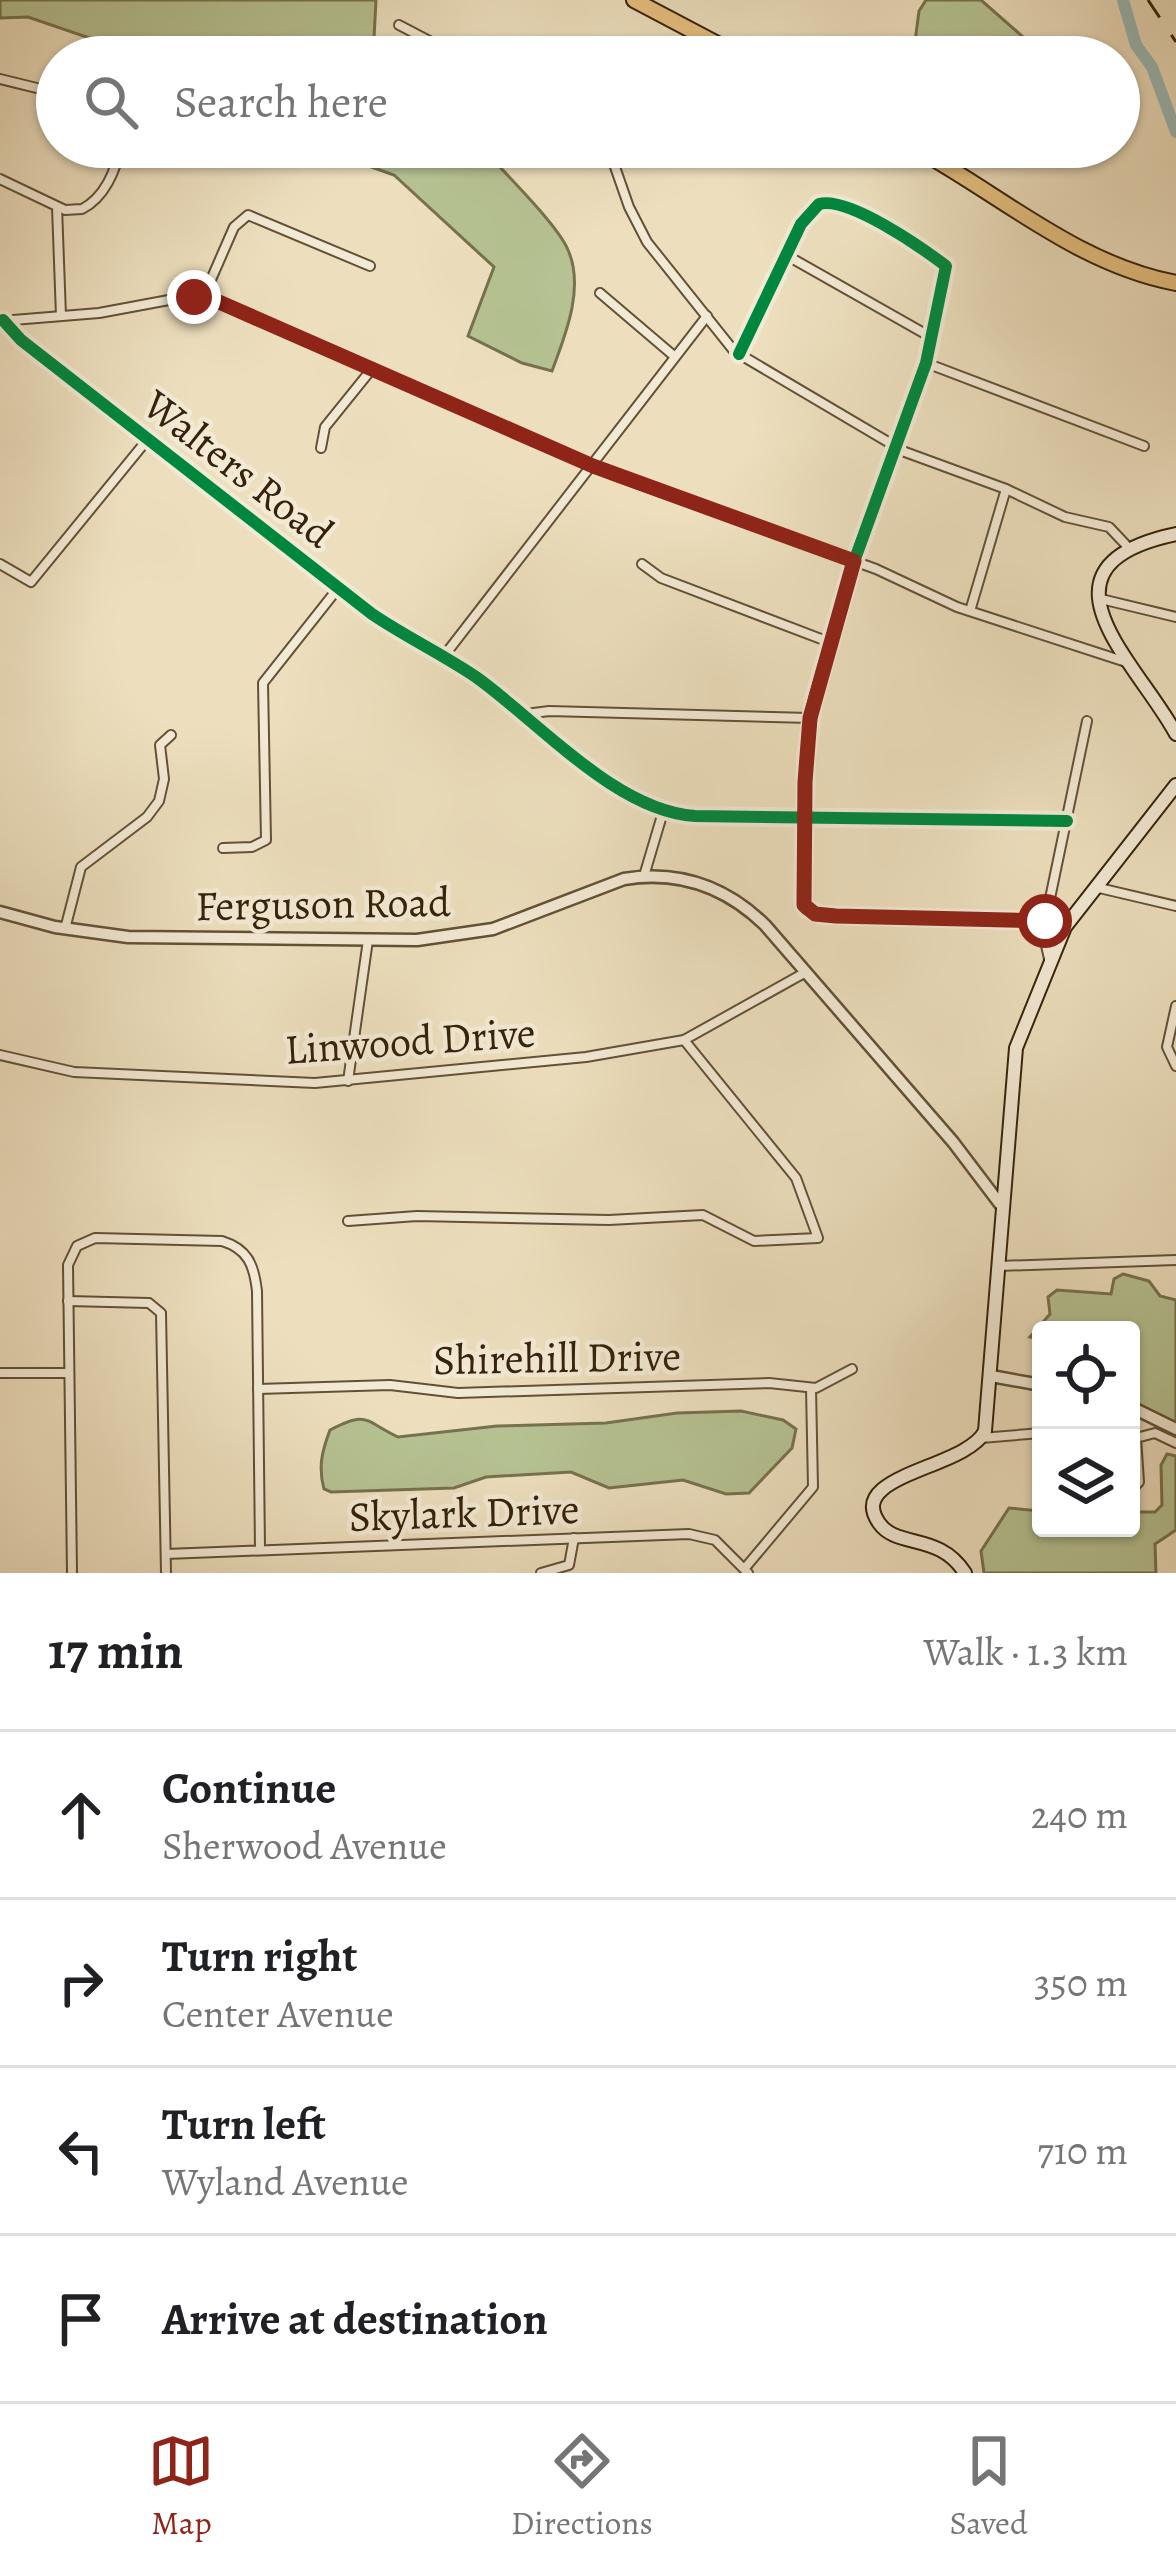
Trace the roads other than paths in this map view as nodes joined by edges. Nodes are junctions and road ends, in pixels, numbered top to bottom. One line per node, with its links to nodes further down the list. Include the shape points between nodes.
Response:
1 (634, 0): 4 (main road)
2 (399, 25): 3 (street)
3 (420, 36)
4 (702, 36)
5 (0, 79): 6 (street)
6 (36, 88)
7 (114, 168): 11 (street, via 94,202)
8 (615, 168): 18 (street, via 647,242)
9 (947, 168): 14 (main road, via 1069,244)
10 (0, 179): 11 (street)
11 (58, 207): 17 (street)
12 (787, 255): 20 (street); 20 (street, via 810,211 830,201 867,217 946,266); 21 (street)
13 (370, 266): 16 (street, via 248,215 234,227)
14 (1176, 284)
15 (600, 293): 22 (street)
16 (203, 298): 17 (street); 24 (street)
17 (61, 316): 19 (street)
18 (706, 316): 21 (street); 22 (street)
19 (1, 321): 25 (street, Walters Road)
20 (929, 336): 23 (street)
21 (739, 354): 26 (street)
22 (674, 356): 29 (street)
23 (926, 362): 26 (street); 27 (street)
24 (371, 370): 28 (street, via 325,427); 29 (street)
25 (147, 440): 34 (street, via 31,582); 36 (street, Walters Road)
26 (893, 446): 30 (street); 33 (street)
27 (1144, 446)
28 (321, 448)
29 (593, 466): 33 (street); 41 (street)
30 (1006, 489): 32 (street, via 1114,530); 38 (street)
31 (1176, 534): 32 (main road)
32 (1128, 547): 37 (main road, via 1109,568)
33 (854, 561): 38 (street); 40 (street)
34 (0, 564)
35 (642, 564): 40 (street)
36 (339, 587): 41 (street, Walters Road, via 401,635); 52 (street, via 263,683 266,840)
37 (1100, 598): 39 (street); 42 (main road)
38 (970, 611): 42 (street)
39 (1176, 617)
40 (830, 642): 44 (street)
41 (444, 656): 43 (street, Walters Road)
42 (1127, 662): 46 (main road)
43 (524, 715): 44 (street); 49 (street, Walters Road)
44 (810, 718): 50 (street)
45 (1087, 721): 51 (street)
46 (1176, 734)
47 (171, 735): 58 (street, via 160,746 159,801 81,867)
48 (1176, 785): 54 (main road)
49 (664, 812): 50 (street); 53 (street)
50 (806, 816): 51 (street); 57 (street, via 806,909)
51 (1067, 821): 57 (street)
52 (224, 848)
53 (644, 876): 59 (street, Ferguson Road, via 493,929); 61 (street, Ferguson Road, via 690,880 729,896)
54 (1093, 887): 55 (street); 60 (main road)
55 (1176, 906)
56 (0, 912): 58 (street, Ferguson Road)
57 (1045, 921): 60 (street)
58 (65, 929): 59 (street, Ferguson Road)
59 (368, 940): 66 (street)
60 (1049, 959): 67 (main road, via 1014,1057)
61 (806, 972): 63 (street, Linwood Drive); 67 (street, Ferguson Road)
62 (1176, 1006): 65 (street, via 1167,1047)
63 (684, 1040): 66 (street, Linwood Drive); 68 (street, via 796,1178 818,1238 747,1239 703,1215)
64 (0, 1055): 66 (street, Linwood Drive, via 74,1072)
65 (1176, 1066)
66 (348, 1081)
67 (1000, 1204): 70 (main road)
68 (348, 1221)
69 (1176, 1260): 70 (street)
70 (997, 1266): 75 (main road)
71 (68, 1301): 74 (street); 78 (street, via 69,1261 85,1240 237,1246 256,1279); 87 (street, via 160,1310)
72 (852, 1369): 77 (street, Shirehill Drive)
73 (0, 1373): 74 (street)
74 (69, 1373): 89 (street)
75 (991, 1376): 76 (street); 83 (main road)
76 (1032, 1383)
77 (811, 1388): 78 (street, Shirehill Drive); 88 (street, via 813,1487)
78 (258, 1389): 86 (street)
79 (1140, 1411): 80 (street)
80 (1176, 1429)
81 (1032, 1434): 83 (street)
82 (1140, 1437): 84 (street, via 1155,1433)
83 (981, 1438): 92 (main road, via 886,1484 874,1504 886,1531 951,1554)
84 (1176, 1443)
85 (574, 1538): 86 (street, Skylark Drive); 88 (street, Skylark Drive, via 701,1535); 91 (street, via 568,1565)
86 (260, 1550): 87 (street, Skylark Drive)
87 (166, 1554): 90 (street)
88 (747, 1570)
89 (72, 1573)
90 (166, 1573)
91 (541, 1573)
92 (964, 1573)

